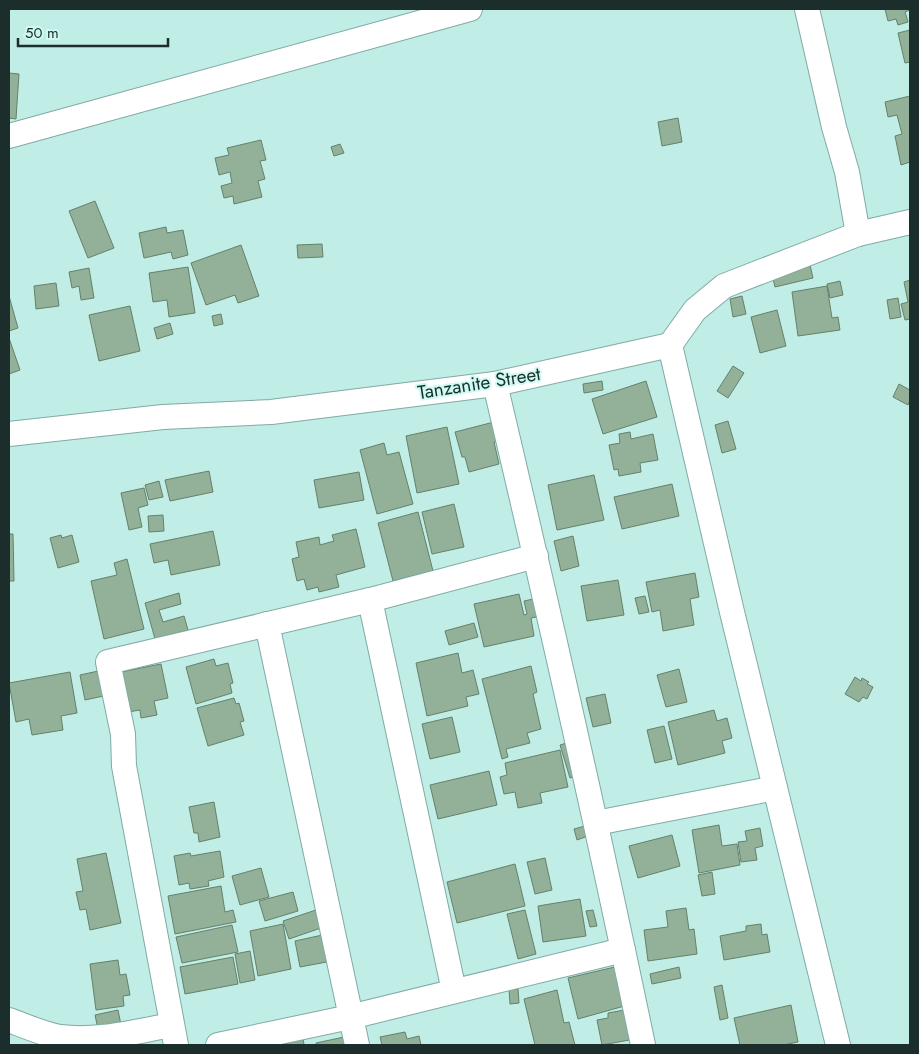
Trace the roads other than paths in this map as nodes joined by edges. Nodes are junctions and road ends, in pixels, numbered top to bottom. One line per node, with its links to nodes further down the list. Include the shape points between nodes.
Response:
1 (470, 9): 3 (street)
2 (807, 9): 5 (street, via 847,172)
3 (9, 136)
4 (910, 222): 5 (street)
5 (858, 234): 6 (street, via 724,286 695,310)
6 (670, 345): 7 (street, Tanzanite Street); 12 (street)
7 (495, 384): 8 (street, Tanzanite Street, via 271,412 163,417); 9 (street)
8 (9, 434)
9 (536, 556): 10 (street); 13 (street)
10 (370, 600): 11 (street); 15 (street)
11 (267, 624): 16 (street); 18 (street, via 108,662)
12 (775, 788): 13 (street); 22 (street)
13 (596, 822): 14 (street)
14 (623, 950): 15 (street); 21 (street)
15 (454, 991): 16 (street)
16 (350, 1017): 19 (street); 20 (street)
17 (9, 1020): 18 (street, via 60,1037)
18 (174, 1035)
19 (218, 1045)
20 (358, 1045)
21 (643, 1045)
22 (838, 1045)

